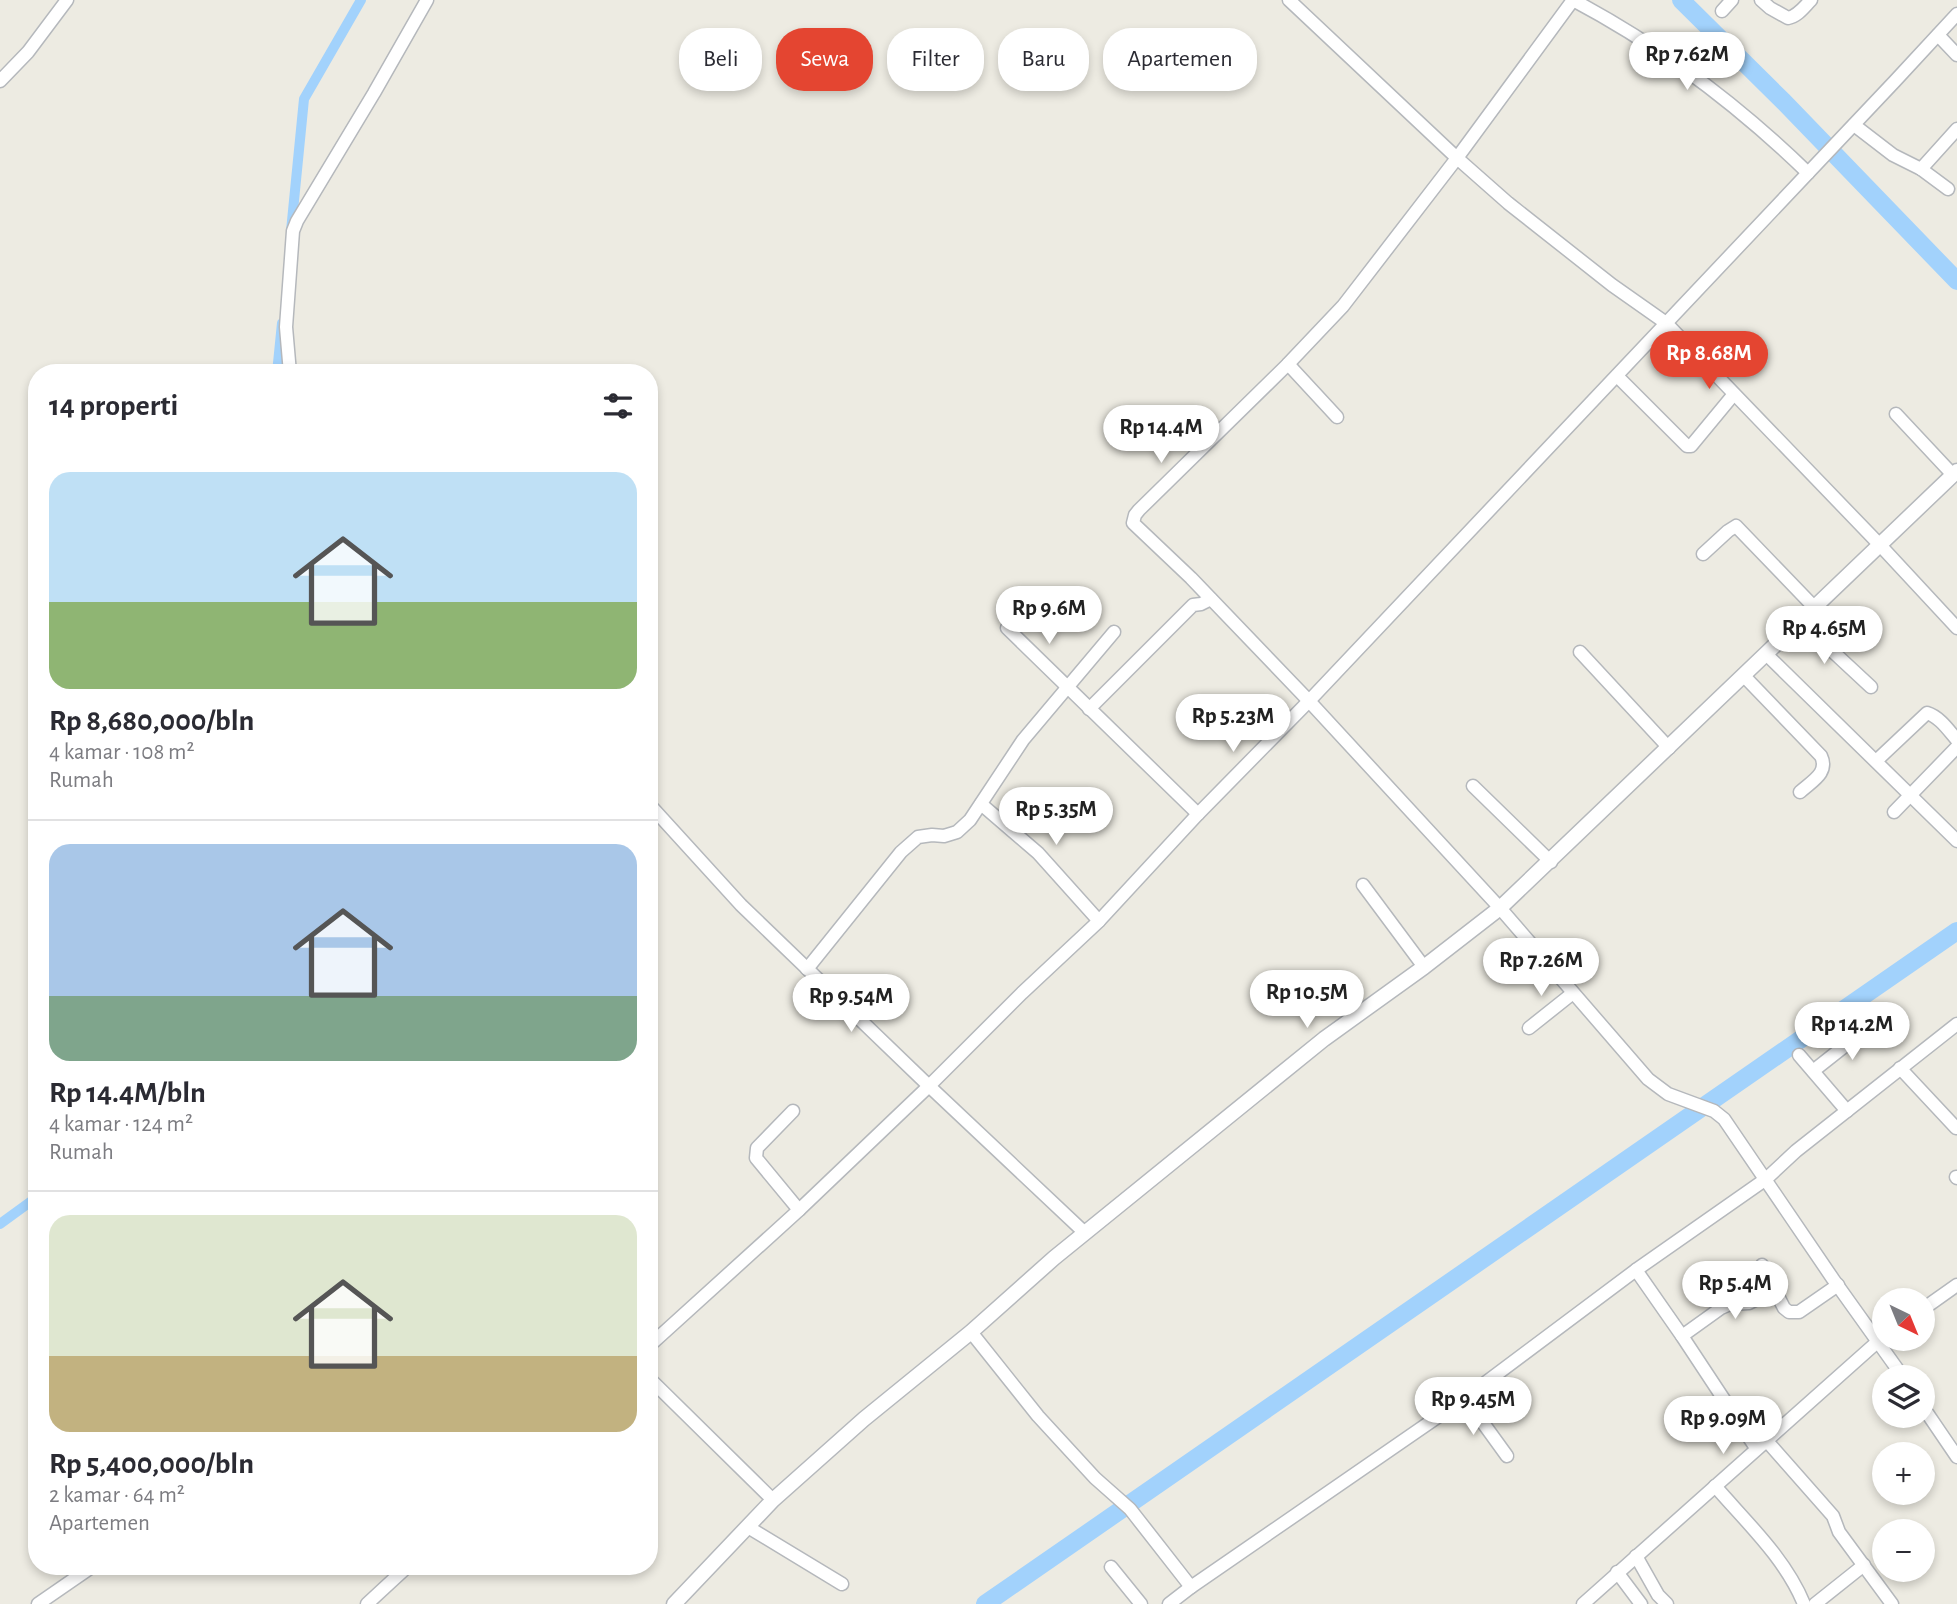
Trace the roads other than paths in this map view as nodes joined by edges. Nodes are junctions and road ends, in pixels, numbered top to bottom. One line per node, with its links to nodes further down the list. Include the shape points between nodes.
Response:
1 (67, 0): 12 (street, via 29,52)
2 (427, 0): 20 (street, via 297,221 286,327)
3 (1289, 0): 15 (street)
4 (1573, 0): 15 (street); 16 (street, via 1658,51)
5 (1732, 0): 8 (street)
6 (1762, 0): 7 (street, via 1788,18)
7 (1811, 0)
8 (1722, 10)
9 (1957, 14): 10 (street)
10 (1938, 35): 11 (street); 13 (street)
11 (1957, 55)
12 (0, 81)
13 (1854, 125): 16 (street); 17 (street, via 1893,155)
14 (1957, 129): 17 (street)
15 (1457, 158): 19 (street, via 1508,203); 21 (street, via 1343,306)
16 (1813, 168): 19 (street)
17 (1921, 169): 18 (street)
18 (1948, 189)
19 (1666, 323): 22 (street); 23 (street)
20 (289, 364)
21 (1287, 364): 25 (street); 29 (street, via 1133,520)
22 (1617, 376): 23 (street, via 1687,446); 40 (street)
23 (1734, 394): 27 (street)
24 (1896, 414): 26 (street)
25 (1337, 417)
26 (1955, 473): 27 (street)
27 (1880, 544): 30 (street); 33 (street)
28 (1703, 555): 30 (street, via 1736,526)
29 (1211, 599): 40 (street); 41 (street, via 1193,605)
30 (1814, 607): 31 (street)
31 (1800, 621): 36 (street); 38 (street)
32 (1007, 628): 39 (street)
33 (1957, 628)
34 (1114, 632): 39 (street)
35 (1580, 652): 44 (street)
36 (1766, 654): 37 (street); 45 (street)
37 (1744, 675): 44 (street); 47 (street, via 1823,760 1822,772)
38 (1871, 687)
39 (1068, 688): 41 (street); 49 (street, via 1023,740)
40 (1309, 701): 52 (street); 56 (street)
41 (1089, 709): 52 (street)
42 (1957, 740): 45 (street, via 1927,713)
43 (1957, 747): 48 (street)
44 (1669, 748): 54 (street)
45 (1875, 761): 48 (street)
46 (1473, 786): 54 (street)
47 (1800, 792)
48 (1911, 795): 50 (street); 53 (street)
49 (981, 804): 57 (street, via 1038,853); 59 (street, via 957,832 918,837 901,852)
50 (1894, 812)
51 (658, 814): 59 (street)
52 (1198, 814): 57 (street)
53 (1957, 841)
54 (1551, 862): 56 (street)
55 (1363, 885): 58 (street)
56 (1500, 908): 58 (street); 60 (street)
57 (1099, 921): 67 (street)
58 (1424, 967): 73 (street, via 1324,1039)
59 (807, 969): 67 (street)
60 (1573, 993): 63 (street); 71 (street, via 1648,1079 1668,1094 1724,1119)
61 (1957, 1024): 65 (street)
62 (1871, 1026): 66 (street)
63 (1529, 1028)
64 (1799, 1055): 66 (street)
65 (1900, 1068): 69 (street); 70 (street)
66 (1813, 1071): 69 (street)
67 (929, 1086): 72 (street); 73 (street)
68 (793, 1111): 72 (street, via 757,1148 756,1158)
69 (1847, 1111): 71 (street)
70 (1956, 1128)
71 (1766, 1179): 75 (street); 76 (street)
72 (799, 1210): 83 (street)
73 (1085, 1233): 81 (street)
74 (1762, 1265): 78 (street)
75 (1636, 1270): 82 (street); 86 (street)
76 (1838, 1285): 78 (street, via 1794,1313 1784,1308); 80 (street)
77 (1957, 1285): 79 (street)
78 (1775, 1290): 82 (street, via 1749,1303 1721,1308)
79 (1936, 1300)
80 (1872, 1326)
81 (971, 1332): 92 (street); 101 (street, via 1038,1416 1129,1509)
82 (1682, 1336): 88 (street)
83 (658, 1338)
84 (1872, 1347): 88 (street)
85 (658, 1387): 92 (street)
86 (1465, 1398): 89 (street); 101 (street)
87 (1935, 1425): 90 (street)
88 (1761, 1444): 91 (street); 95 (street, via 1826,1507)
89 (1507, 1457)
90 (1957, 1457)
91 (1715, 1486): 94 (street); 110 (street, via 1776,1555)
92 (773, 1500): 93 (street)
93 (748, 1527): 100 (street); 104 (street)
94 (1636, 1556): 97 (street); 109 (street)
95 (1864, 1565): 111 (street); 112 (street)
96 (1111, 1567): 105 (street)
97 (1618, 1572): 107 (street); 108 (street)
98 (80, 1575): 102 (street)
99 (398, 1575): 103 (street)
100 (842, 1584)
101 (1191, 1587): 106 (street)
102 (38, 1604)
103 (367, 1604)
104 (674, 1604)
105 (1141, 1604)
106 (1169, 1604)
107 (1583, 1604)
108 (1641, 1604)
109 (1667, 1604)
110 (1804, 1604)
111 (1815, 1604)
112 (1892, 1604)

